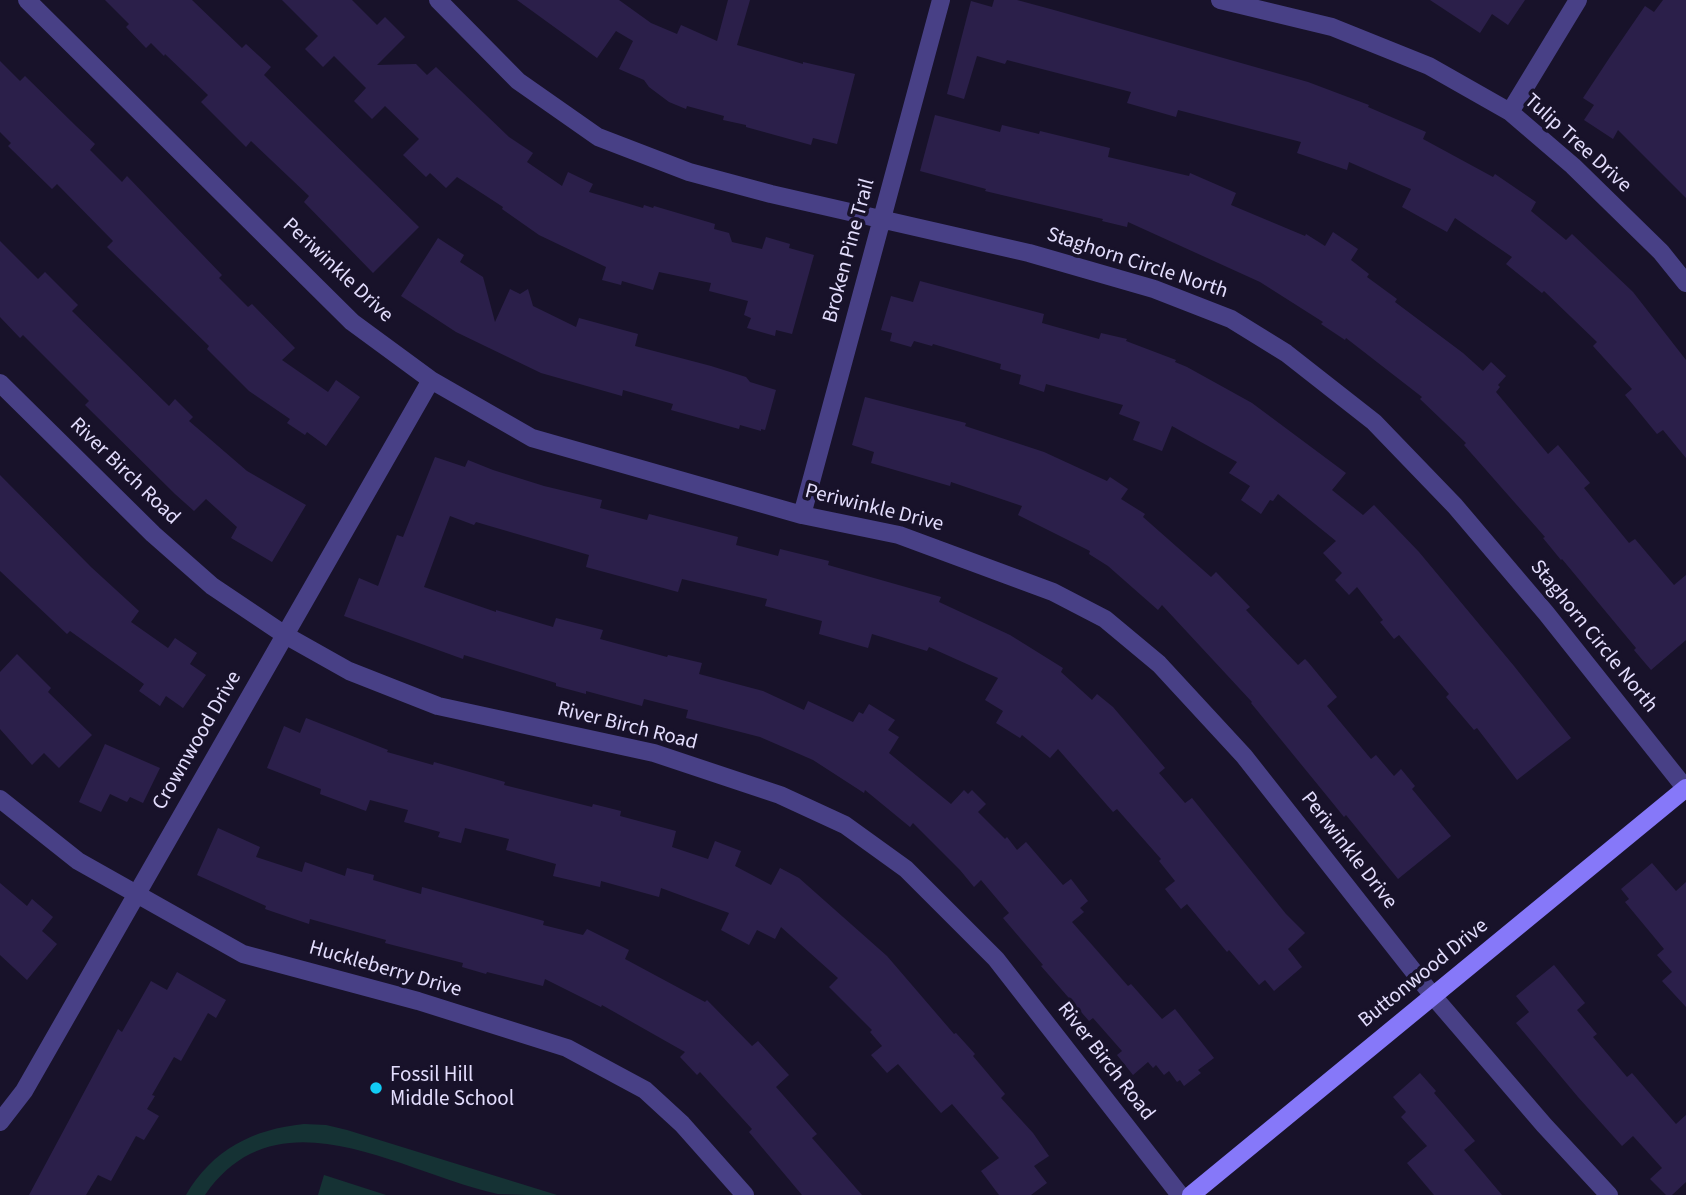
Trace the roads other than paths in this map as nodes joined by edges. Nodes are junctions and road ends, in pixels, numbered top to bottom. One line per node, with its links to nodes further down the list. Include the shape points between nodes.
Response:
1 (27, 0): 10 (street, Periwinkle Drive, via 352,322)
2 (438, 0): 8 (street, Staghorn Circle North, via 518,81 598,137 689,172)
3 (941, 0): 8 (street, Broken Pine Trail)
4 (1220, 0): 6 (street, Tulip Tree Drive)
5 (1578, 0): 7 (street)
6 (1257, 5): 7 (street, Tulip Tree Drive, via 1332,27 1429,66)
7 (1510, 112): 9 (street, Tulip Tree Drive, via 1573,166 1661,252)
8 (882, 219): 12 (street, Broken Pine Trail); 14 (street, Staghorn Circle North, via 1029,253 1154,289 1231,319 1286,353 1374,422 1455,506)
9 (1686, 283)
10 (431, 380): 12 (street, Periwinkle Drive, via 532,438); 13 (street, Crownwood Drive)
11 (0, 383): 13 (street, River Birch Road, via 212,586)
12 (803, 515): 17 (street, Periwinkle Drive, via 911,539 1053,592 1105,618 1159,664 1244,756)
13 (285, 635): 16 (street, Crownwood Drive); 20 (street, River Birch Road, via 349,671 438,706 654,753 780,795 845,825 906,869 996,959)
14 (1686, 789): 17 (street, Buttonwood Drive)
15 (0, 799): 16 (street, Huckleberry Drive, via 78,861)
16 (136, 894): 18 (street, Crownwood Drive, via 23,1091); 19 (street, Huckleberry Drive, via 243,954 567,1048 645,1090)
17 (1433, 996): 21 (street, Buttonwood Drive); 22 (street, Periwinkle Drive)
18 (0, 1122)
19 (745, 1195)
20 (1180, 1195)
21 (1191, 1195)
22 (1609, 1195)

